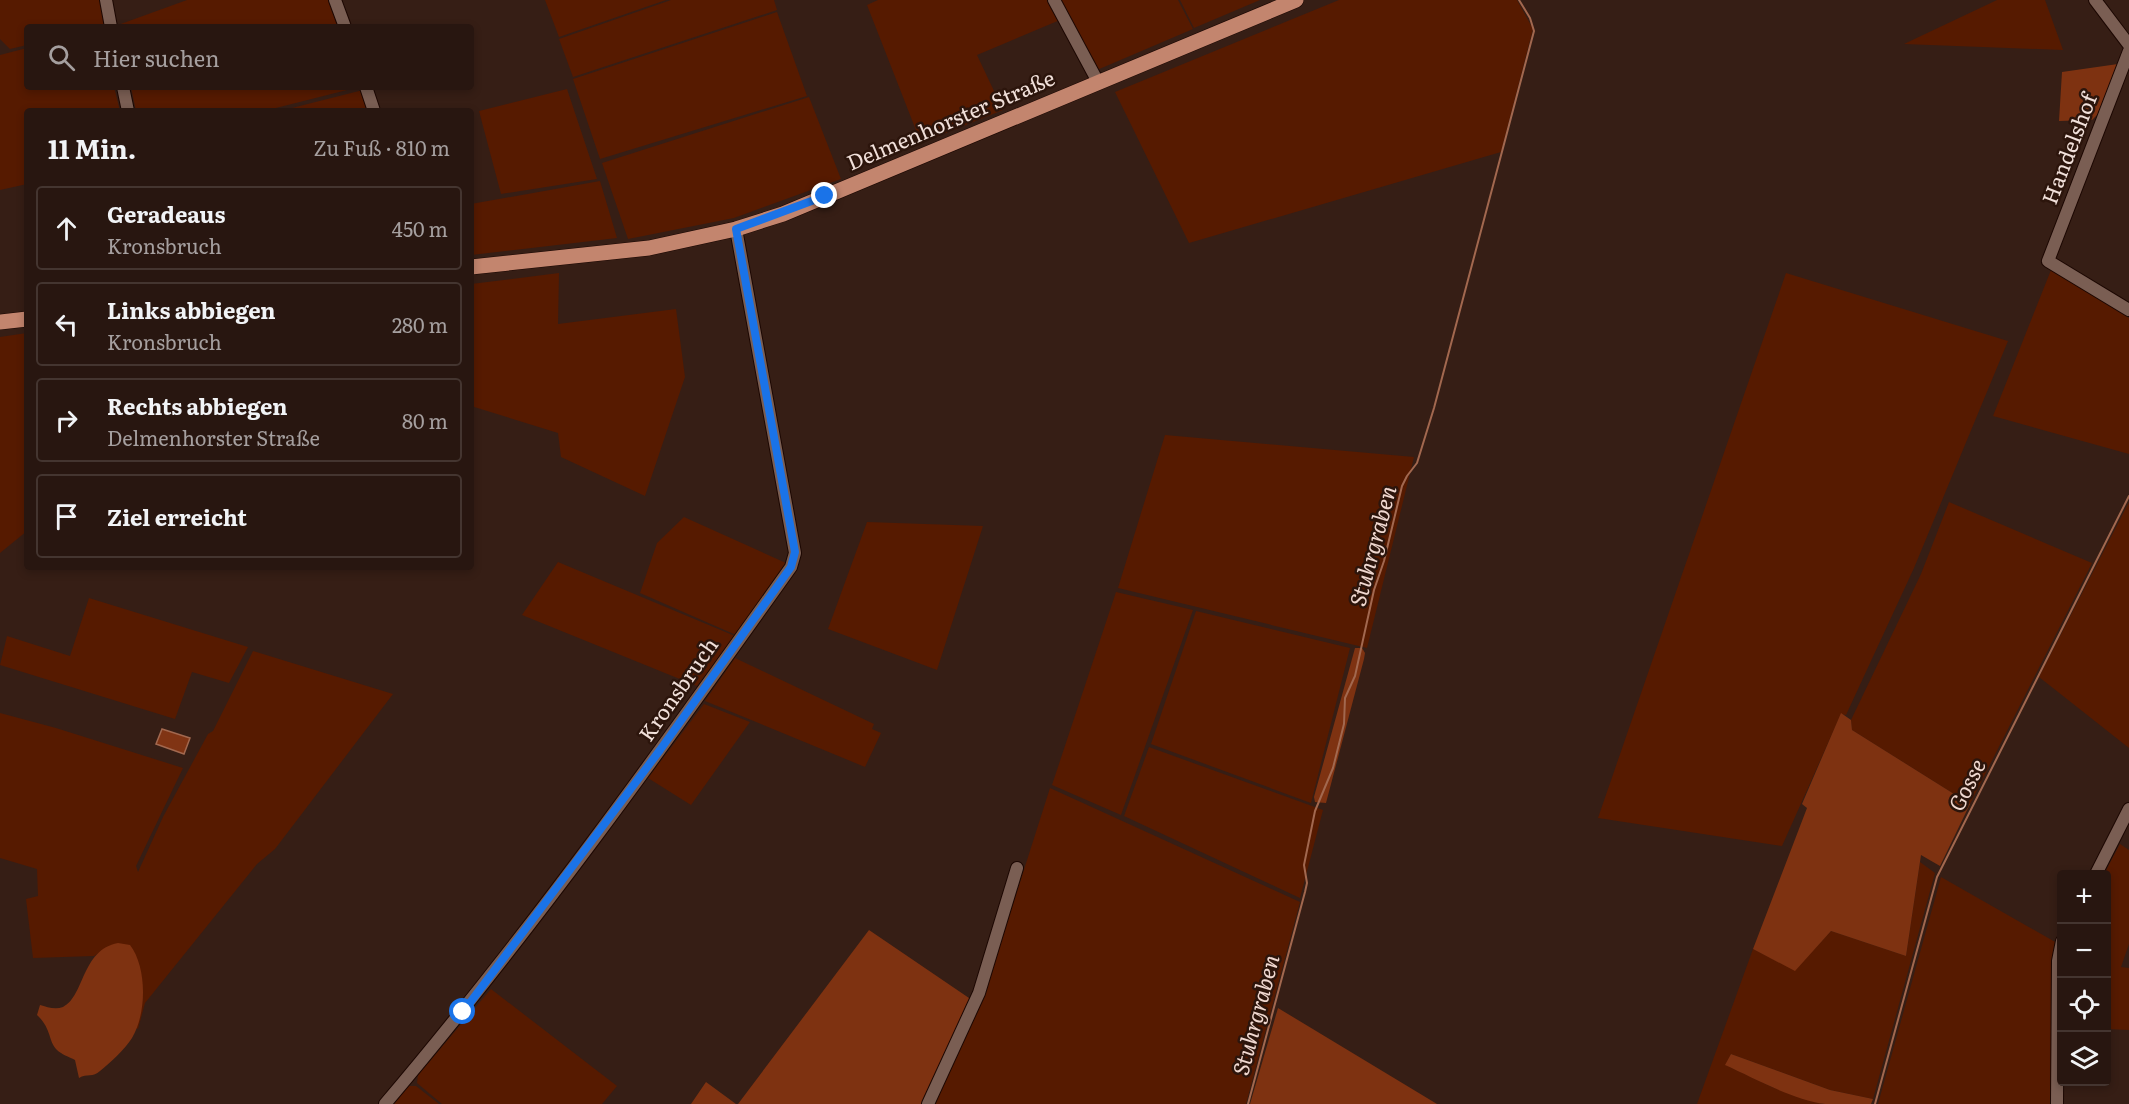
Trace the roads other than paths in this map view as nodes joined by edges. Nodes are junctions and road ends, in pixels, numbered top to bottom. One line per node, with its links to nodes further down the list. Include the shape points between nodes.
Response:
1 (106, 0): 6 (street)
2 (335, 0): 7 (street)
3 (1054, 0): 10 (street)
4 (1296, 0): 10 (main road, Delmenhorster Straße)
5 (2096, 0): 8 (street)
6 (110, 24)
7 (344, 24)
8 (2129, 45)
9 (2129, 51): 17 (street, Handelshof, via 2048,261)
10 (1098, 82): 15 (main road, Delmenhorster Straße, via 783,214)
11 (124, 90): 13 (street)
12 (367, 90): 14 (street)
13 (127, 108)
14 (373, 108)
15 (736, 229): 16 (main road, Delmenhorster Straße, via 650,248); 24 (street, Kronsbruch, via 795,552 791,567 660,750 477,993)
16 (474, 267)
17 (2129, 310)
18 (24, 319): 19 (main road)
19 (0, 322)
20 (2129, 809): 22 (street)
21 (1017, 868): 25 (street, via 979,993)
22 (2098, 870)
23 (2058, 978): 26 (street)
24 (385, 1104)
25 (928, 1104)
26 (2058, 1104)

